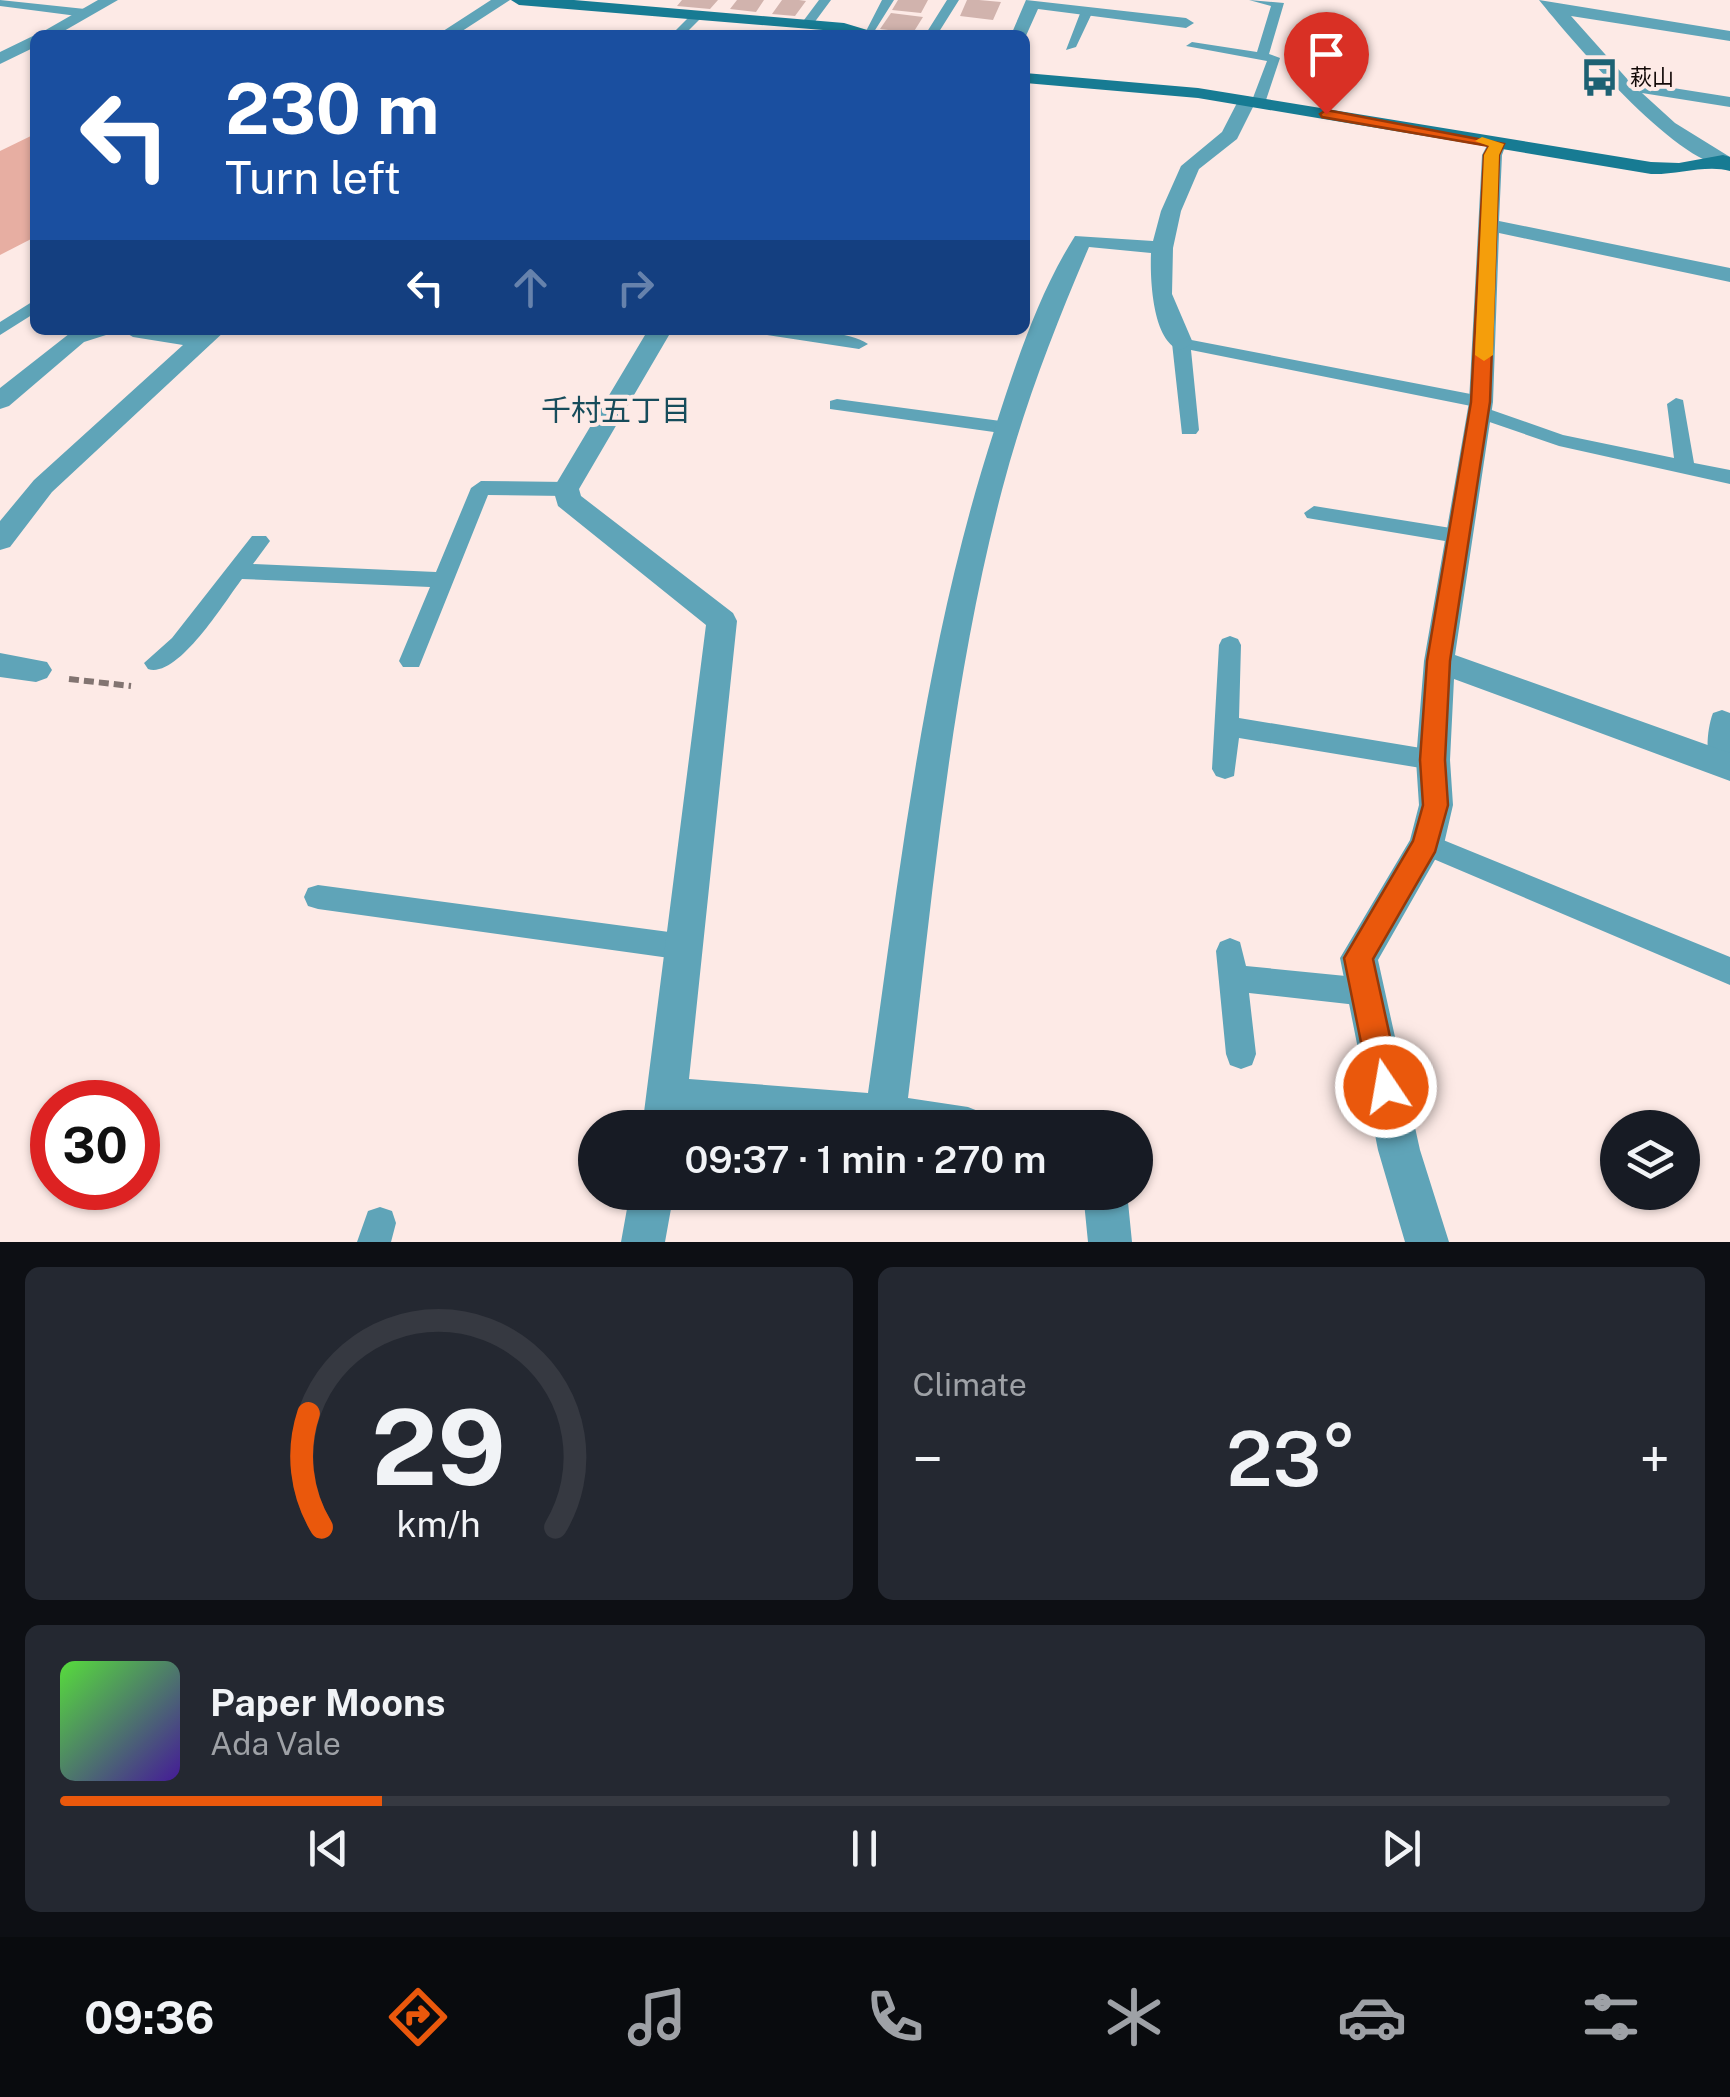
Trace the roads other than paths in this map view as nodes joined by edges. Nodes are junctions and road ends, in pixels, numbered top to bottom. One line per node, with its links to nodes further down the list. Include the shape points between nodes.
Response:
1 (110, 0): 12 (street)
2 (502, 0): 17 (street)
3 (519, 0): 13 (street)
4 (824, 0): 15 (lane)
5 (888, 0): 19 (lane)
6 (953, 0): 20 (lane)
7 (1255, 0): 26 (lane, via 1278,3)
8 (0, 2): 12 (lane)
9 (1034, 2): 11 (street); 21 (street)
10 (1551, 4): 22 (street); 29 (street)
11 (1087, 11): 14 (street); 25 (lane)
12 (85, 13): 16 (street)
13 (696, 17): 15 (street); 18 (lane)
14 (1186, 23)
15 (812, 28)
16 (54, 30)
17 (453, 30)
18 (682, 30)
19 (873, 30)
20 (934, 30)
21 (1021, 30)
22 (1730, 36)
23 (30, 43): 27 (street)
24 (1192, 46): 26 (lane)
25 (1070, 48)
26 (1262, 57): 30 (lane, via 1274,58)
27 (0, 59)
28 (1030, 78): 30 (street)
29 (1622, 85): 31 (street); 33 (street, via 1670,132)
30 (1253, 102): 32 (street); 35 (street, via 1220,146 1191,166)
31 (1730, 102)
32 (1497, 144): 33 (street, via 1651,168); 34 (street)
33 (1727, 163)
34 (1490, 225): 36 (street); 48 (street)
35 (1162, 248): 43 (street, via 1161,294); 49 (street, via 1082,240)
36 (1730, 275)
37 (30, 309): 38 (lane)
38 (0, 330)
39 (82, 335): 45 (street)
40 (208, 335): 56 (street, via 42,486)
41 (657, 335): 53 (street)
42 (800, 335): 44 (lane)
43 (1180, 343): 48 (lane); 50 (lane)
44 (859, 344)
45 (0, 401)
46 (837, 404): 49 (lane)
47 (1676, 404): 51 (lane)
48 (1480, 407): 51 (lane, via 1559,440); 55 (street)
49 (1008, 428): 78 (street, via 946,684)
50 (1189, 430)
51 (1684, 468): 52 (lane)
52 (1730, 477)
53 (566, 488): 59 (lane, via 480,488); 73 (street, via 568,500 722,621)
54 (1314, 513): 55 (lane)
55 (1457, 536): 62 (street)
56 (1, 537)
57 (259, 540): 58 (lane)
58 (235, 571): 59 (lane); 63 (lane, via 180,644)
59 (443, 580): 61 (lane)
60 (1230, 645): 67 (lane)
61 (412, 661)
62 (1439, 661): 68 (street); 69 (street)
63 (156, 664)
64 (0, 666): 65 (street)
65 (36, 670)
66 (1722, 720): 69 (lane)
67 (1227, 726): 68 (lane); 70 (lane)
68 (1433, 760): 71 (street, via 1436,805)
69 (1726, 766)
70 (1225, 769)
71 (1426, 844): 74 (lane); 75 (street, via 1358,958)
72 (318, 897): 73 (lane)
73 (684, 947): 77 (street)
74 (1730, 971)
75 (1366, 992): 76 (lane, via 1231,964); 83 (street, via 1399,1150)
76 (1241, 1054)
77 (665, 1110)
78 (886, 1110)
79 (649, 1210): 81 (street)
80 (1107, 1210): 82 (street)
81 (643, 1242)
82 (1110, 1242)
83 (1427, 1242)

